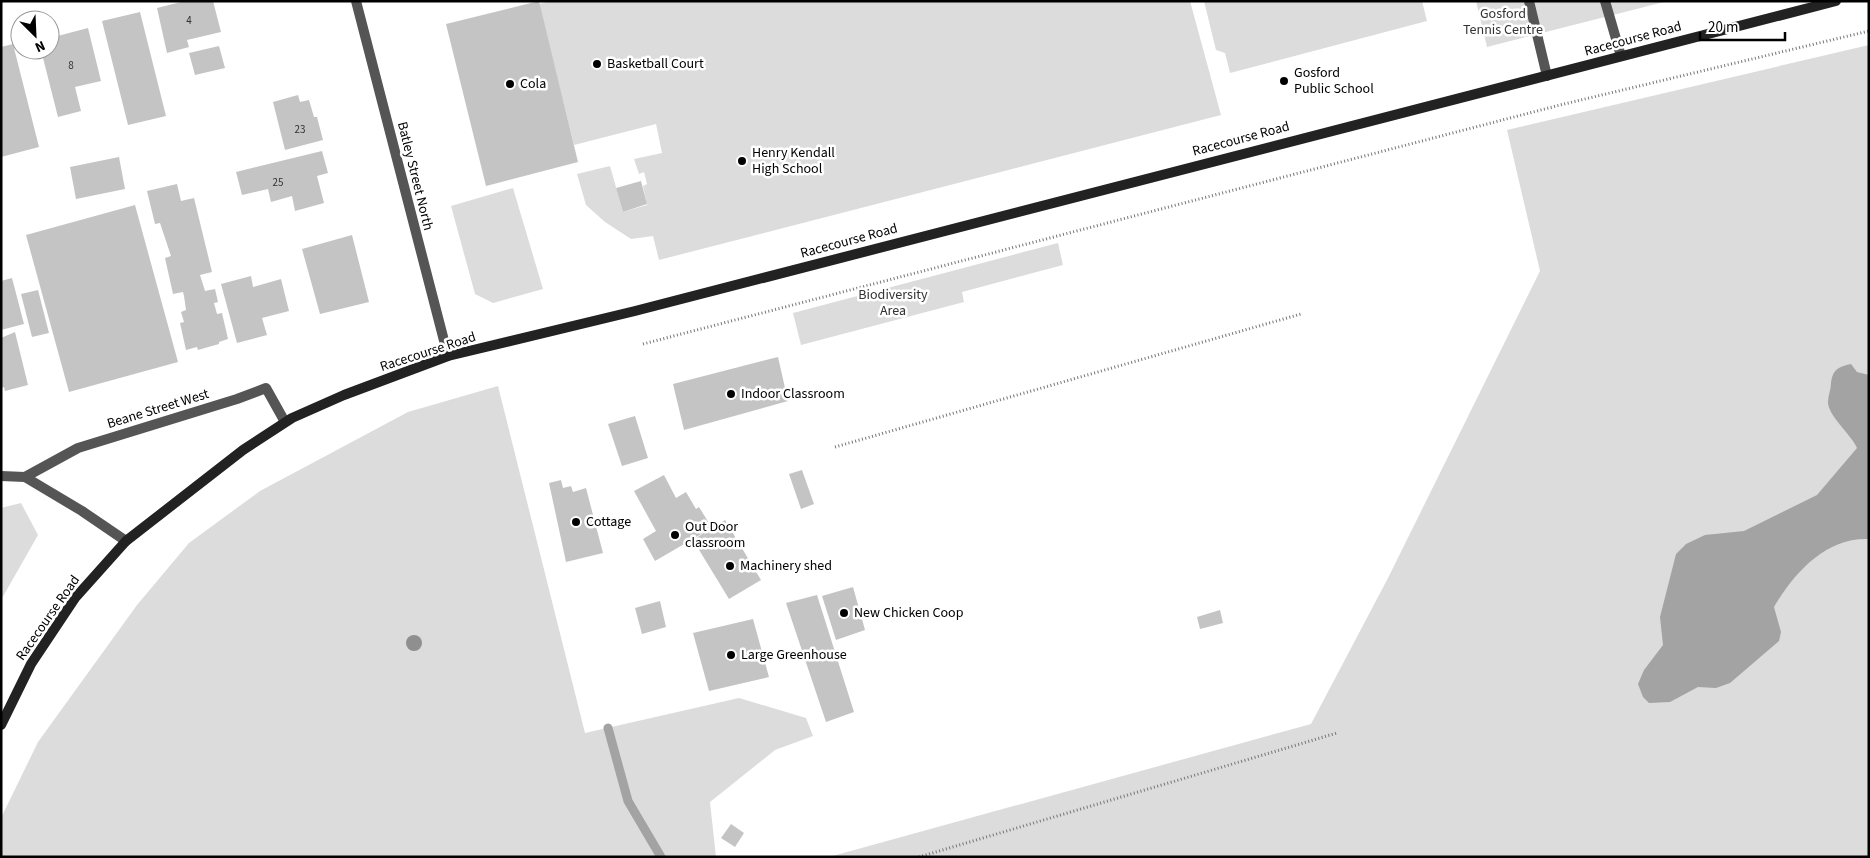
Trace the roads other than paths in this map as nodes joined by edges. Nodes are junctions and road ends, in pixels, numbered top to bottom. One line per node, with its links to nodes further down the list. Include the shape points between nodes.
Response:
1 (356, 1): 7 (street, Batley Street North)
2 (1529, 1): 6 (street)
3 (1605, 1): 5 (street)
4 (1836, 1): 5 (main road, Racecourse Road)
5 (1621, 56): 6 (main road, Racecourse Road)
6 (1547, 76): 7 (main road, Racecourse Road, via 635,311)
7 (448, 356): 8 (main road, Racecourse Road, via 344,395)
8 (285, 422): 10 (street, Beane Street West, via 266,388 237,400 78,448); 11 (main road, Racecourse Road, via 243,450)
9 (1, 476): 10 (street, Beane Street West)
10 (25, 476): 11 (street)
11 (126, 541): 12 (main road, Racecourse Road, via 75,598 30,664)
12 (1, 725)

